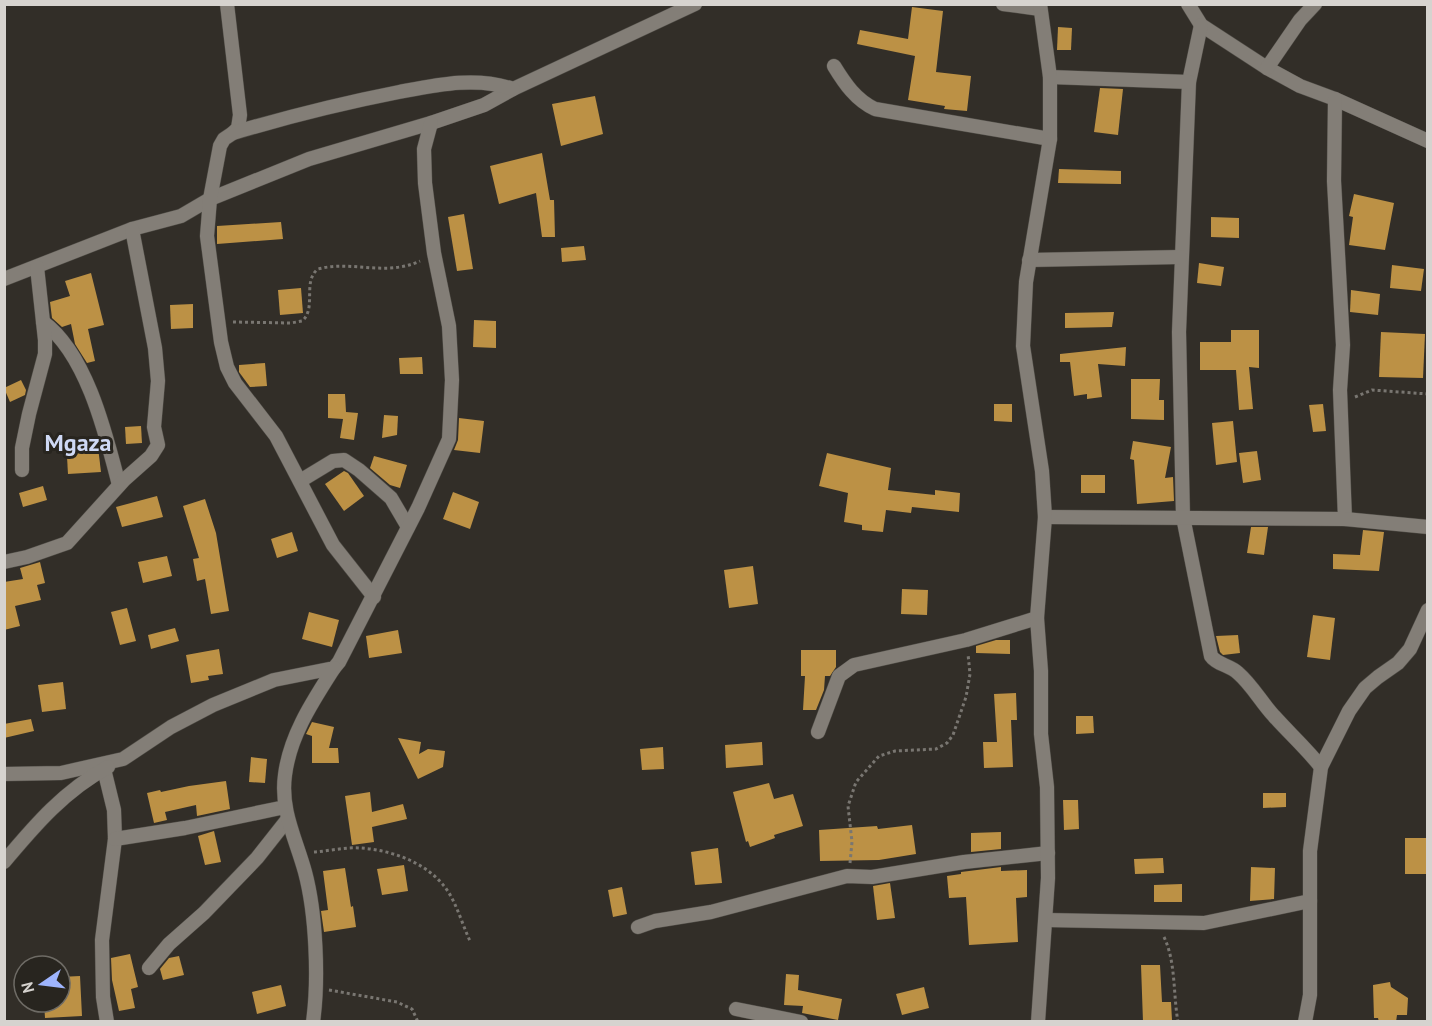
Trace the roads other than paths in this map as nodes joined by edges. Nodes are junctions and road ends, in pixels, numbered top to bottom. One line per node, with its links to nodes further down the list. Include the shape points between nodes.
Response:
1 (227, 4): 15 (street, via 240,115)
2 (694, 4): 12 (street)
3 (1003, 4): 6 (street)
4 (1188, 4): 7 (street)
5 (1315, 4): 9 (street)
6 (1040, 7): 10 (street)
7 (1201, 25): 9 (street); 11 (street)
8 (834, 66): 16 (street, via 856,97 875,108)
9 (1266, 68): 13 (street)
10 (1050, 77): 11 (street); 16 (street)
11 (1189, 82): 20 (street)
12 (513, 89): 14 (street, via 484,105); 15 (street, via 484,82 438,85 359,99)
13 (1335, 99): 17 (street); 30 (street)
14 (431, 123): 18 (street, via 309,159); 31 (street, via 424,149 424,183 449,326 449,439)
15 (233, 133): 18 (street, via 220,146)
16 (1050, 139): 21 (street)
17 (1428, 141)
18 (210, 199): 19 (street, via 181,216); 26 (street, via 207,236 218,322 231,377 276,436)
19 (132, 229): 22 (street); 27 (street, via 155,348 158,381 154,427 158,445)
20 (1180, 257): 21 (street); 29 (street)
21 (1029, 260): 28 (street, via 1023,346)
22 (37, 267): 23 (street); 24 (street)
23 (4, 279)
24 (43, 322): 25 (street, via 45,354 22,448); 27 (street, via 62,339 89,388)
25 (22, 470)
26 (300, 481): 31 (street, via 333,461 344,460 391,498); 34 (street, via 333,545)
27 (119, 485): 33 (street, via 67,543)
28 (1045, 517): 29 (street); 36 (street)
29 (1183, 518): 30 (street); 40 (street, via 1211,656 1249,684)
30 (1345, 519): 32 (street)
31 (408, 527): 34 (street)
32 (1428, 527)
33 (4, 562)
34 (374, 597): 37 (street)
35 (1428, 610): 40 (street, via 1410,649 1365,688 1349,711)
36 (1037, 618): 38 (street, via 844,670); 45 (street)
37 (334, 668): 39 (street, via 274,680 213,705); 43 (street, via 292,745 285,774)
38 (818, 732)
39 (123, 759): 41 (street); 42 (street, via 61,773)
40 (1321, 767): 47 (street, via 1310,851)
41 (104, 769): 44 (street); 46 (street, via 72,789 39,820)
42 (4, 774)
43 (286, 813): 44 (street); 50 (street, via 257,858); 53 (street, via 310,898 315,941)
44 (115, 839): 52 (street, via 102,940)
45 (1048, 853): 48 (street); 49 (street, via 847,876)
46 (4, 862)
47 (1310, 901): 48 (street, via 1204,923); 56 (street, via 1310,995)
48 (1046, 920): 55 (street)
49 (638, 927)
50 (149, 968)
51 (736, 1009): 54 (street)
52 (106, 1022)
53 (314, 1022)
54 (801, 1022)
55 (1038, 1022)
56 (1305, 1022)

